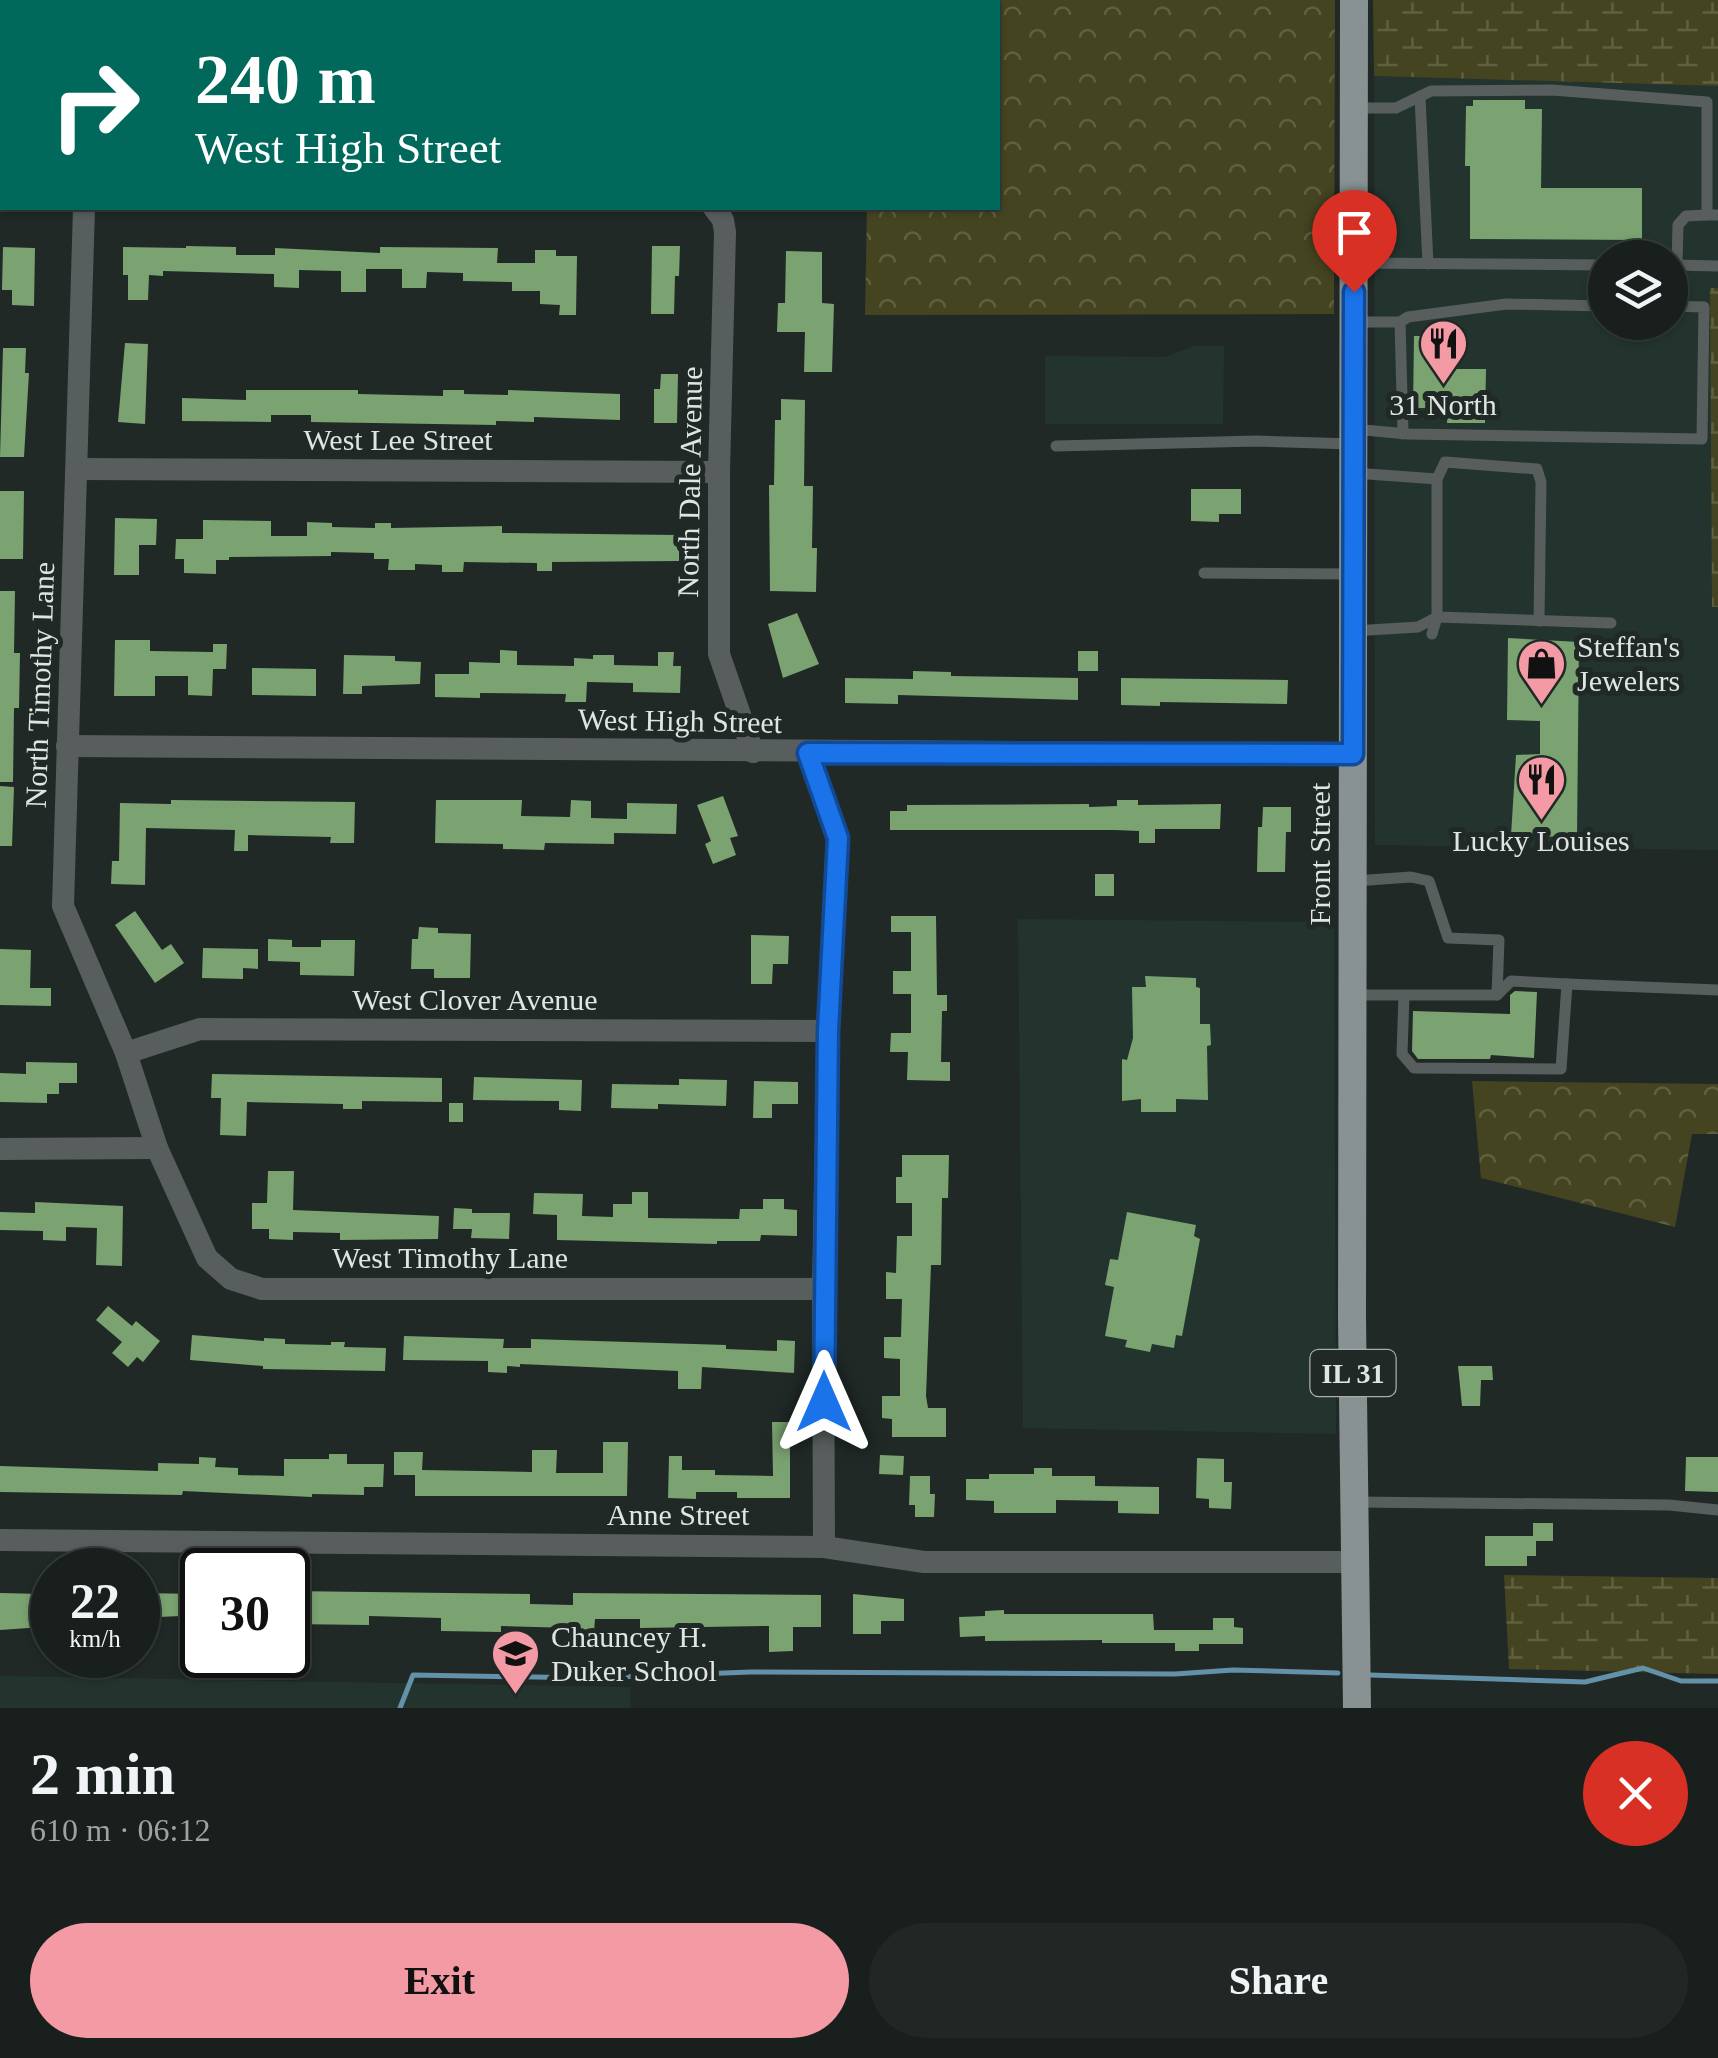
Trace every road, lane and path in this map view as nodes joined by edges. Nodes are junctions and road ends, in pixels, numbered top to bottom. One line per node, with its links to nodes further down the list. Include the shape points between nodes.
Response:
1 (1354, 0): 3 (main road, Front Street / IL 31)
2 (1420, 98): 3 (lane, via 1396,108); 6 (lane, via 1431,91 1552,90 1707,102); 9 (lane)
3 (1354, 108): 8 (main road, Front Street / IL 31)
4 (84, 210): 20 (street, North Timothy Lane)
5 (717, 210): 21 (street, North Dale Avenue, via 725,232)
6 (1712, 215): 7 (lane, via 1686,216)
7 (1676, 240)
8 (1354, 263): 9 (lane); 15 (main road, Front Street / IL 31)
9 (1428, 264): 10 (lane)
10 (1588, 265)
11 (1688, 265): 12 (lane)
12 (1718, 266)
13 (1588, 306): 16 (lane, via 1506,304)
14 (1688, 307): 17 (lane, via 1704,307 1702,439)
15 (1354, 322): 16 (lane); 18 (main road, Front Street / IL 31)
16 (1400, 322): 17 (lane)
17 (1403, 434): 18 (lane)
18 (1354, 436): 19 (lane); 22 (main road, Front Street / IL 31)
19 (1056, 446)
20 (78, 469): 21 (street, West Lee Street); 31 (street, North Timothy Lane)
21 (719, 472): 32 (street, North Dale Avenue, via 719,654)
22 (1354, 473): 23 (lane); 25 (main road, Front Street / IL 31)
23 (1437, 478): 26 (lane); 27 (lane, via 1445,462 1537,469)
24 (1204, 573): 25 (lane)
25 (1353, 574): 29 (main road, Front Street / IL 31)
26 (1436, 618): 27 (lane); 29 (lane, via 1418,627); 30 (lane)
27 (1539, 621): 28 (lane)
28 (1610, 624)
29 (1353, 631): 34 (main road, Front Street / IL 31)
30 (1432, 634)
31 (67, 746): 32 (street, West High Street); 42 (street, North Timothy Lane, via 64,906)
32 (752, 752): 33 (street, West High Street)
33 (808, 753): 34 (street, West High Street); 41 (street, via 838,838)
34 (1353, 754): 35 (main road, Front Street / IL 31)
35 (1353, 882): 38 (lane, via 1429,880 1448,938 1499,940); 39 (main road, Front Street / IL 31)
36 (1567, 984): 37 (lane); 38 (lane, via 1511,981); 40 (lane, via 1561,1069 1414,1068 1402,1054)
37 (1718, 990)
38 (1497, 994): 40 (lane)
39 (1353, 995): 40 (lane); 46 (main road, Front Street / IL 31)
40 (1404, 995)
41 (828, 1030): 42 (street, West Clover Avenue, via 200,1029); 45 (street)
42 (126, 1053): 43 (street, North Timothy Lane)
43 (156, 1148): 44 (street); 45 (street, West Timothy Lane, via 208,1258 232,1279 262,1289)
44 (0, 1149)
45 (823, 1289): 49 (street)
46 (1354, 1502): 47 (lane); 50 (main road, Front Street / IL 31)
47 (1718, 1510)
48 (0, 1540): 49 (street, Anne Street)
49 (824, 1546): 50 (street, Anne Street, via 924,1562)
50 (1355, 1562): 51 (main road, Front Street / IL 31)
51 (1357, 1708)

